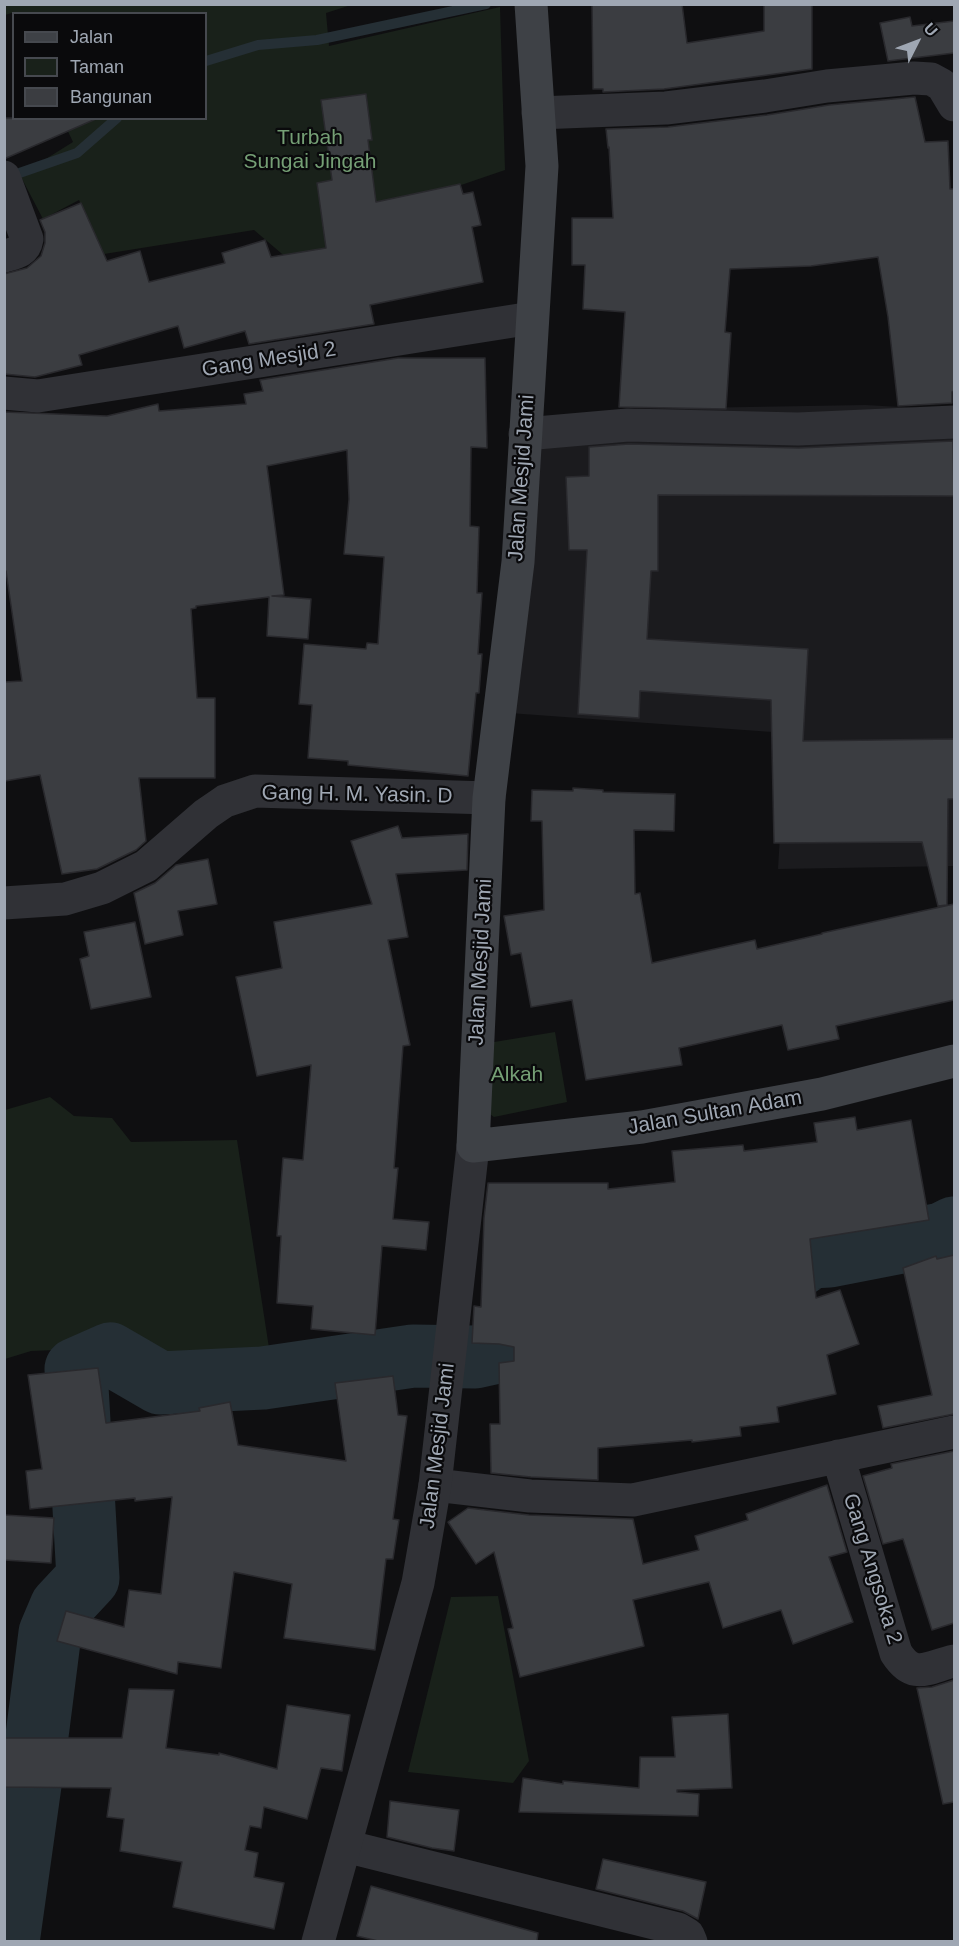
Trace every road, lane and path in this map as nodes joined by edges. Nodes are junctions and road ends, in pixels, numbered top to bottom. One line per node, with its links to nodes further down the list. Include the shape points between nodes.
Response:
1 (531, 4): 3 (main road, Jalan Mesjid Jami)
2 (954, 105): 3 (street, via 942,85 931,79 914,78 666,108)
3 (538, 113): 6 (main road, Jalan Mesjid Jami, via 542,166)
4 (5, 179): 5 (street, via 27,239 21,252)
5 (4, 256)
6 (532, 318): 7 (street, Gang Mesjid 2, via 38,396); 9 (main road, Jalan Mesjid Jami)
7 (4, 393)
8 (954, 422): 9 (street, via 798,429 628,425)
9 (525, 434): 10 (main road, Jalan Mesjid Jami, via 518,562)
10 (489, 798): 11 (street, Gang H. M. Yasin. D, via 255,791 225,801 146,866 102,888 65,899); 13 (main road, Jalan Mesjid Jami)
11 (4, 903)
12 (954, 1061): 13 (main road, Jalan Sultan Adam, via 822,1094 642,1127)
13 (473, 1146): 16 (street, Jalan Mesjid Jami)
14 (954, 1432): 15 (street)
15 (838, 1456): 16 (street, via 633,1500 530,1497); 17 (street, Gang Angsoka 2, via 896,1653 903,1664 918,1671)
16 (435, 1485): 18 (street, Jalan Mesjid Jami, via 418,1583)
17 (954, 1661)
18 (345, 1846): 19 (street, Jalan Mesjid Jami); 20 (street, via 678,1929)
19 (318, 1941)
20 (691, 1941)

